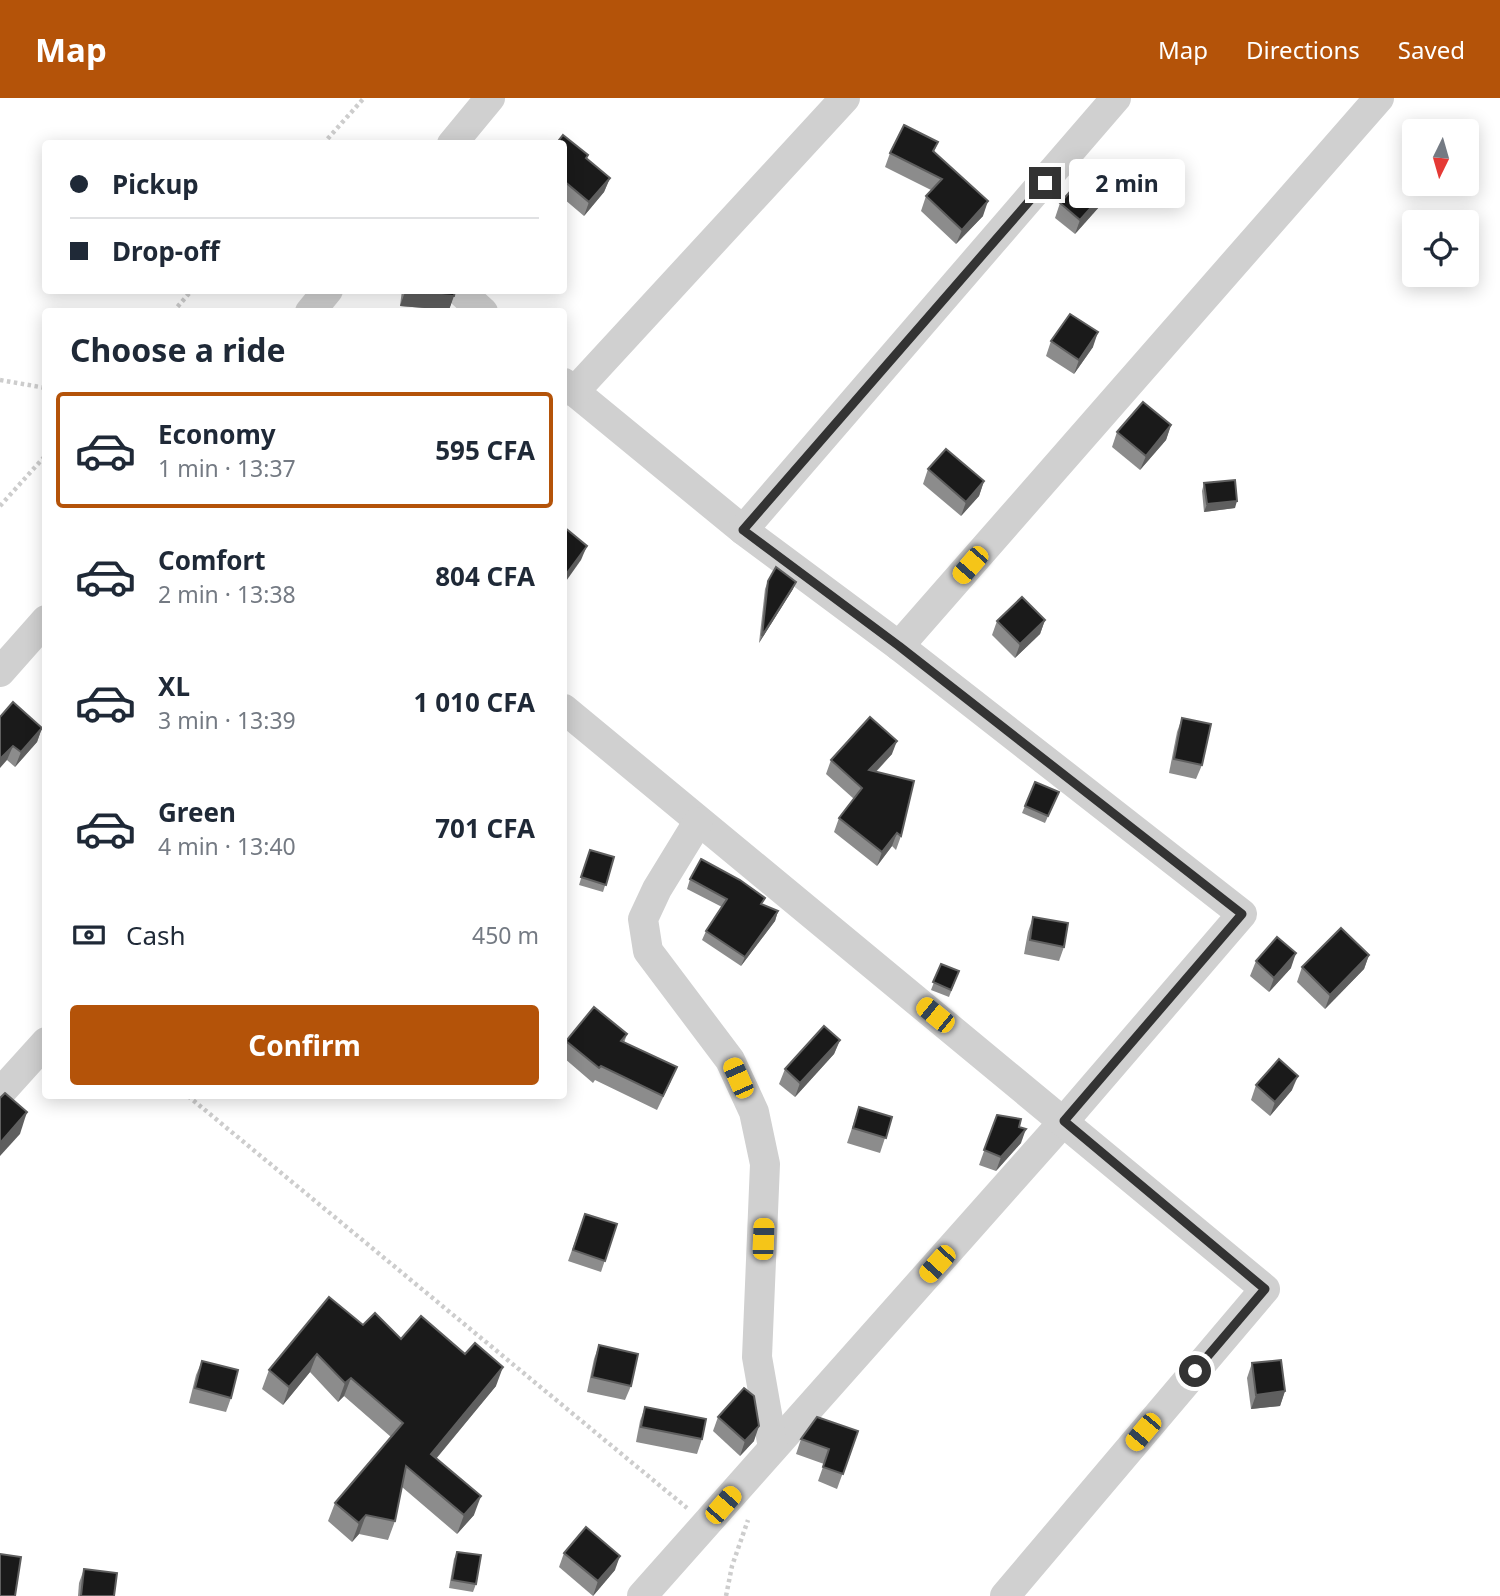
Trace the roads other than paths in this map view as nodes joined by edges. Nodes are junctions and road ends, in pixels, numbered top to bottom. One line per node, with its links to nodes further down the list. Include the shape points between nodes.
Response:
1 (490, 98): 5 (street)
2 (1116, 98): 11 (street)
3 (1379, 98): 13 (street)
4 (842, 99): 10 (street)
5 (455, 140)
6 (325, 294): 8 (street)
7 (463, 294): 9 (street)
8 (313, 308)
9 (479, 308)
10 (569, 387): 11 (street)
11 (743, 530): 13 (street)
12 (42, 625): 14 (street)
13 (899, 646): 19 (street, via 1242,914)
14 (0, 672)
15 (567, 712): 16 (street)
16 (698, 822): 19 (street); 20 (street, via 643,919 648,951 730,1060 754,1112 765,1164 757,1357)
17 (42, 1046): 18 (street)
18 (0, 1093)
19 (1064, 1121): 20 (street); 22 (street, via 1265,1289)
20 (773, 1448): 21 (street)
21 (642, 1596)
22 (1005, 1596)

